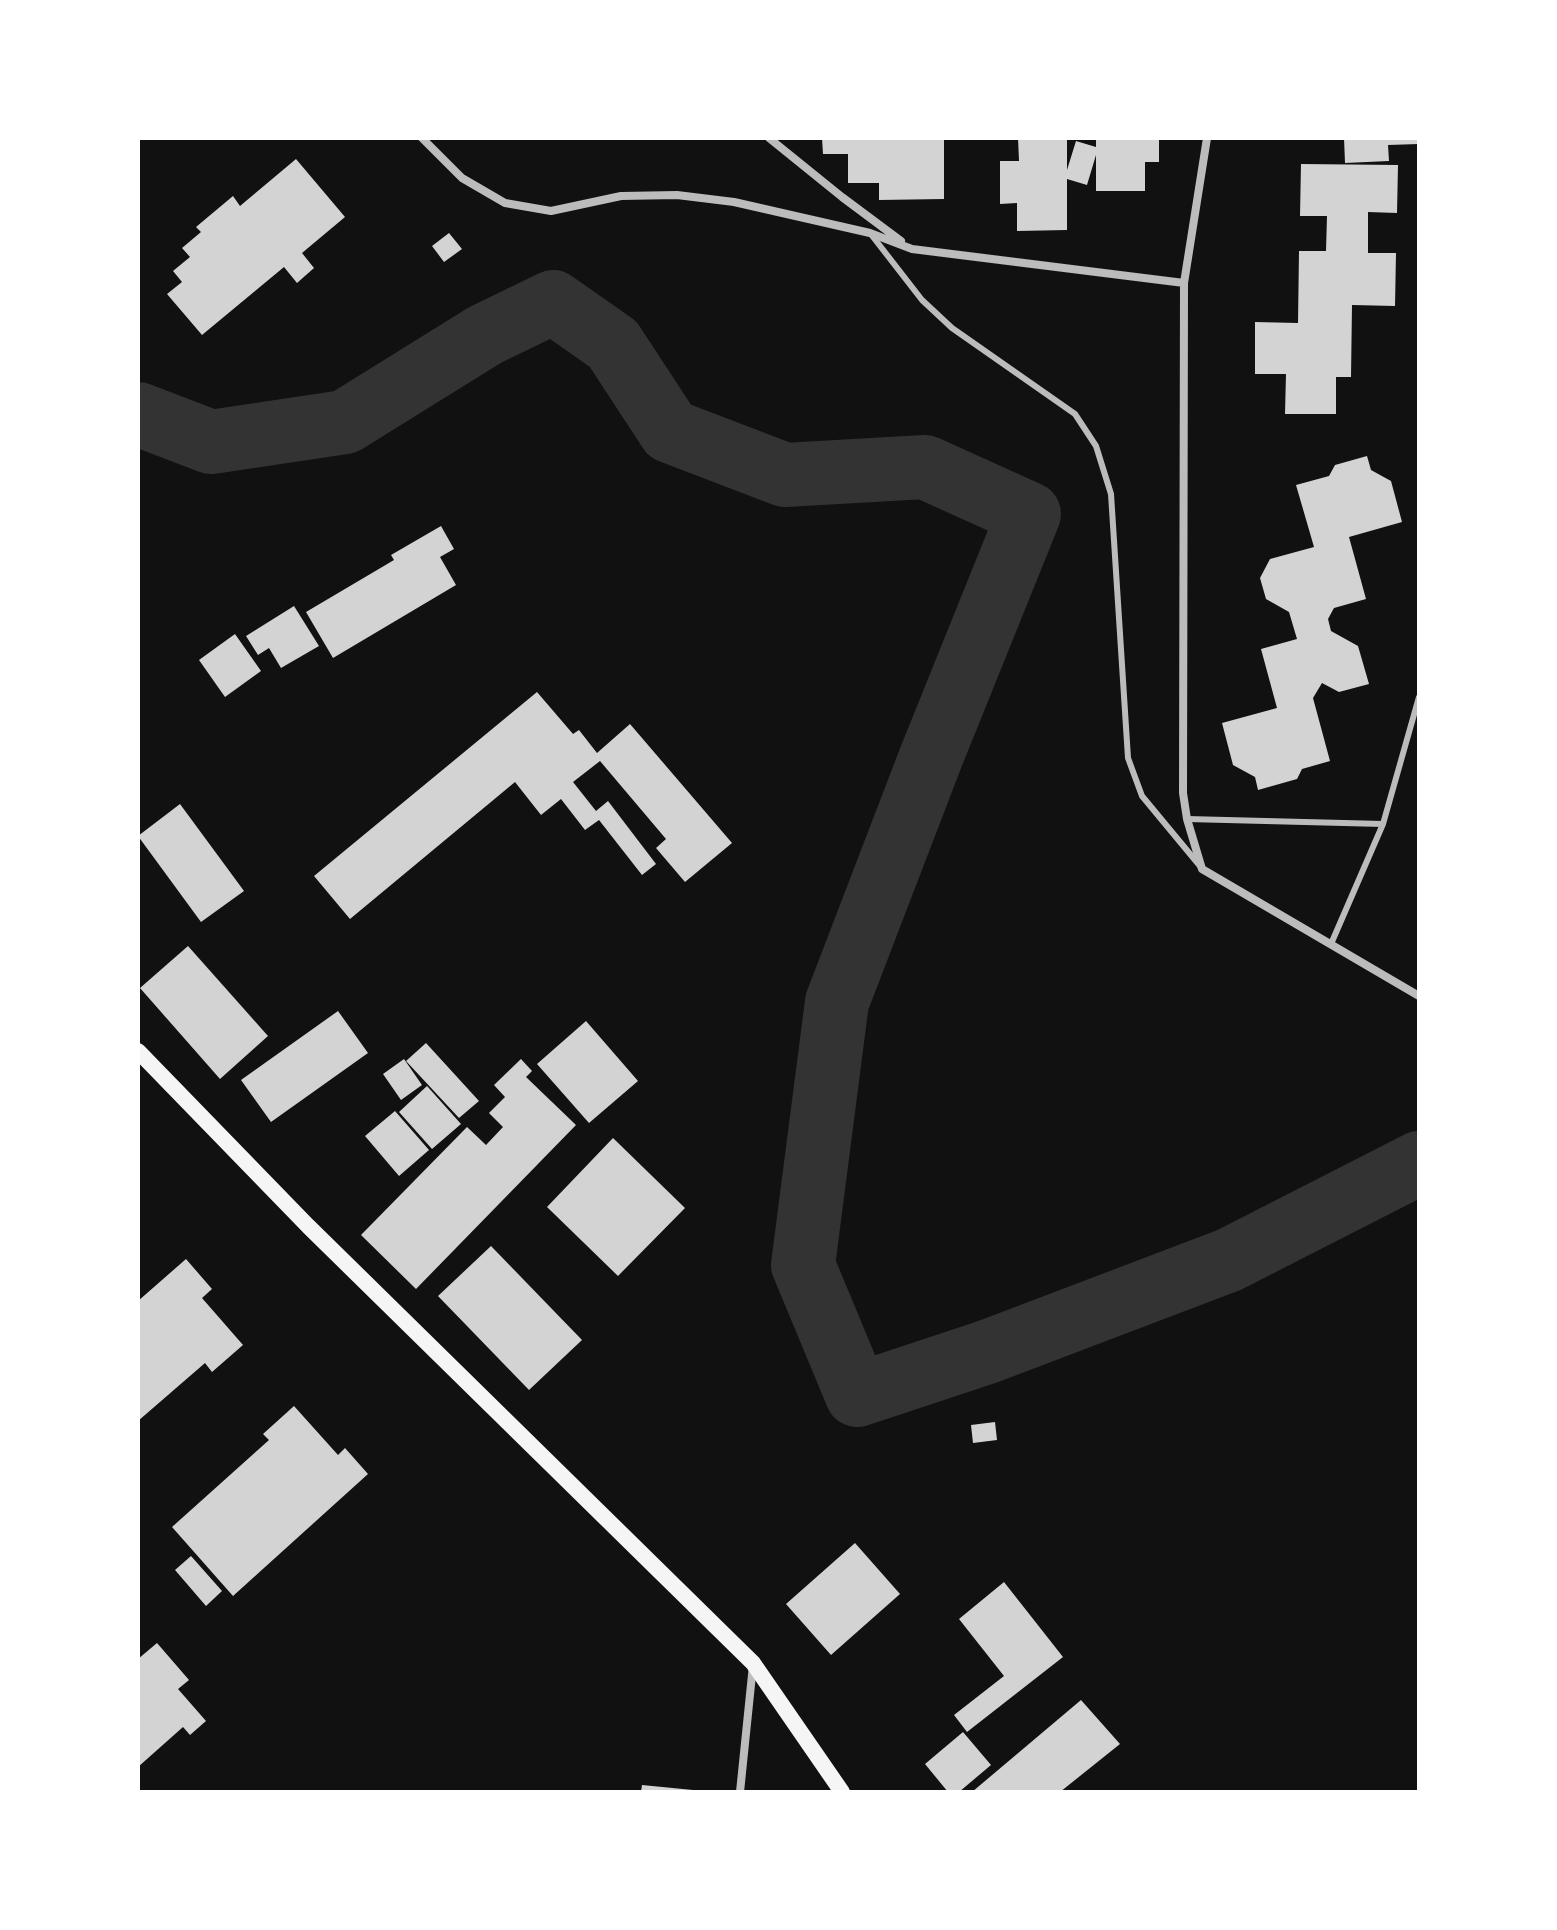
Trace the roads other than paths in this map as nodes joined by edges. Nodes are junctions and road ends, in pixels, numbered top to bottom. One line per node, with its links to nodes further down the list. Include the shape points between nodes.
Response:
1 (422, 138): 4 (street, via 462,178 505,203 551,211 621,196 677,195 734,202)
2 (769, 138): 5 (street)
3 (1207, 138): 6 (street)
4 (870, 233): 5 (street); 10 (lane, via 922,300 952,328 1075,414 1096,446 1111,494 1128,758 1142,796)
5 (912, 249): 6 (street)
6 (1184, 283): 8 (street)
7 (1419, 697): 9 (lane)
8 (1187, 819): 9 (lane); 10 (street)
9 (1383, 824): 11 (lane)
10 (1202, 869): 11 (street)
11 (1331, 944): 12 (street)
12 (1419, 996)
13 (138, 1051): 14 (main road, via 308,1226)
14 (753, 1663): 15 (street); 16 (main road)
15 (740, 1792)
16 (842, 1792)

